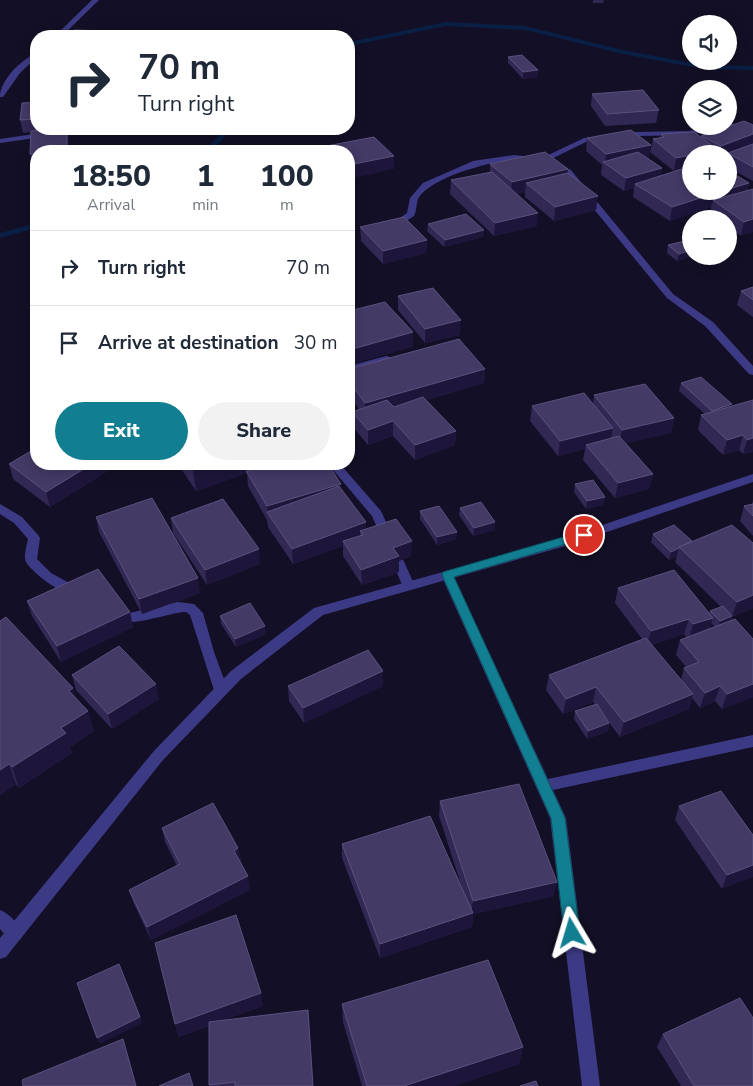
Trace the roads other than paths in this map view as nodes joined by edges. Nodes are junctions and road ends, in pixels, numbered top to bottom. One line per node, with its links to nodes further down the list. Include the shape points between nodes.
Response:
1 (96, 0): 2 (street)
2 (64, 30)
3 (30, 60): 4 (street, via 17,71)
4 (0, 95)
5 (753, 131): 8 (street, via 743,126 720,127 689,133 636,134 584,140)
6 (45, 135): 7 (street)
7 (0, 142)
8 (542, 160): 9 (street, via 514,157 476,164 426,185 414,198 411,214); 11 (street, via 568,172 670,296 709,324)
9 (390, 228)
10 (386, 359): 12 (street)
11 (748, 360): 13 (street)
12 (355, 367)
13 (753, 372)
14 (339, 470): 18 (street, via 377,514)
15 (753, 478): 17 (street, via 565,542)
16 (0, 508): 19 (street, via 18,520 34,538 31,560 46,576)
17 (447, 575): 18 (street); 23 (street)
18 (409, 586): 21 (street, via 319,611)
19 (89, 600)
20 (107, 610): 21 (street, via 124,620 189,607 196,612)
21 (221, 690): 25 (street, via 158,756)
22 (753, 740): 23 (street)
23 (544, 786): 27 (street, via 558,818)
24 (0, 918): 25 (street)
25 (15, 933): 26 (street)
26 (0, 951)
27 (591, 1086)

